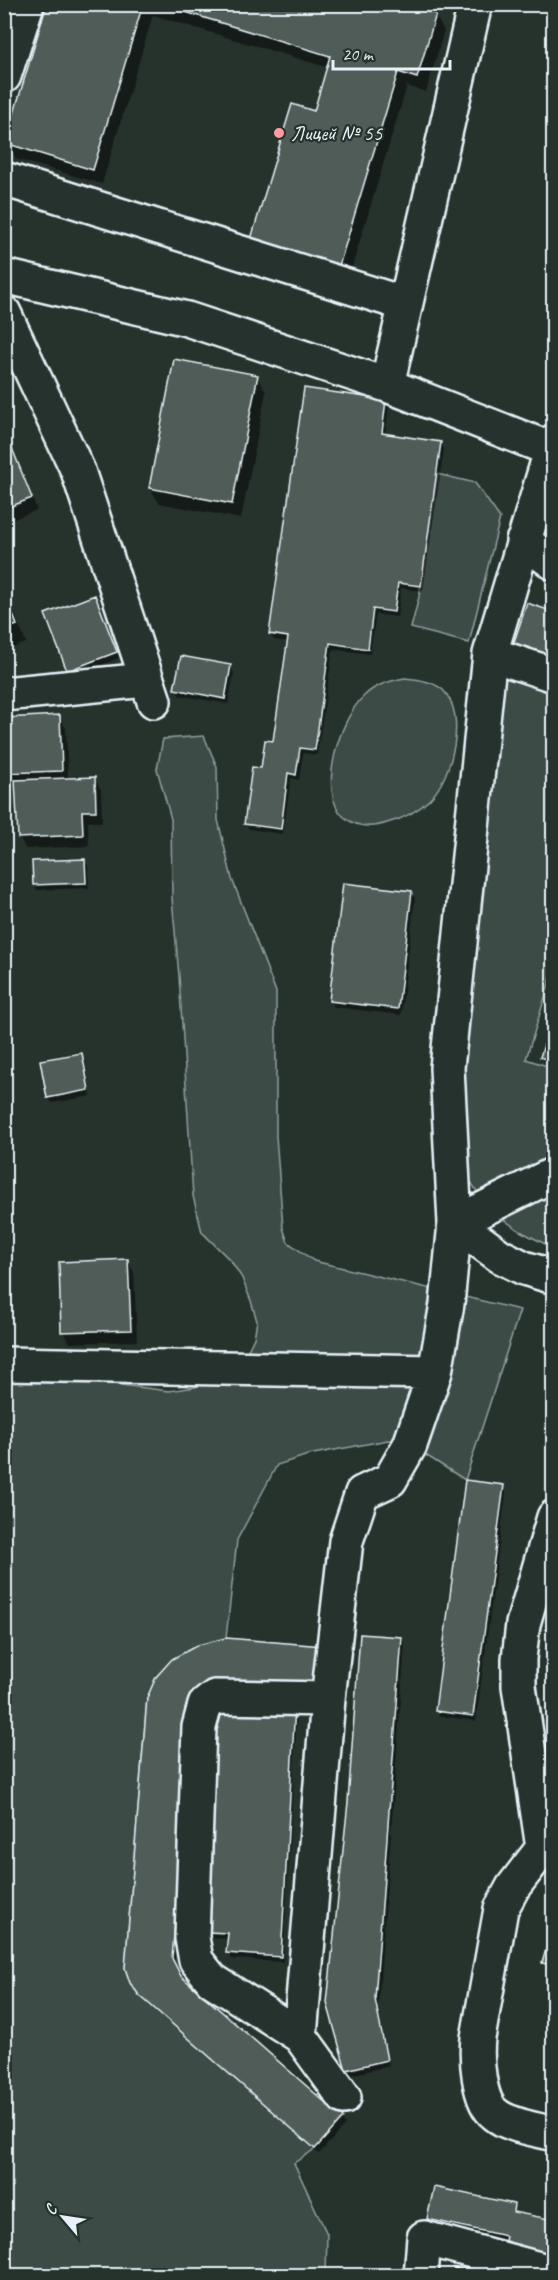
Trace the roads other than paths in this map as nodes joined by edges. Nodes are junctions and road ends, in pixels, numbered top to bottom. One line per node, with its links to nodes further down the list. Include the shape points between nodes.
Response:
1 (27, 4): 3 (street)
2 (475, 4): 6 (street)
3 (4, 76)
4 (4, 179): 6 (street)
5 (4, 276): 8 (street, via 187,319)
6 (405, 304): 8 (street)
7 (4, 313): 14 (street, via 78,471 150,691)
8 (387, 385): 9 (street)
9 (552, 445): 10 (street)
10 (523, 541): 11 (street); 12 (street)
11 (554, 563)
12 (490, 654): 13 (street); 16 (street, via 447,1068)
13 (554, 675)
14 (4, 694)
15 (554, 1174): 16 (street)
16 (455, 1223): 17 (street, via 500,1256); 19 (street)
17 (554, 1277)
18 (4, 1364): 19 (street)
19 (435, 1372): 21 (street, via 410,1445 390,1480 362,1493 346,1541)
20 (554, 1517): 22 (street, via 523,1624 519,1659 519,1686)
21 (328, 1699): 23 (street); 23 (street, via 214,1697 205,1705 200,1726 192,1938 196,1960 212,1980)
22 (548, 1850): 25 (street, via 513,1887 501,1909 476,2058 487,2103 495,2114)
23 (300, 2036): 24 (street)
24 (344, 2097)
25 (554, 2134)
26 (550, 2273): 27 (street, via 424,2238)
27 (421, 2276)

